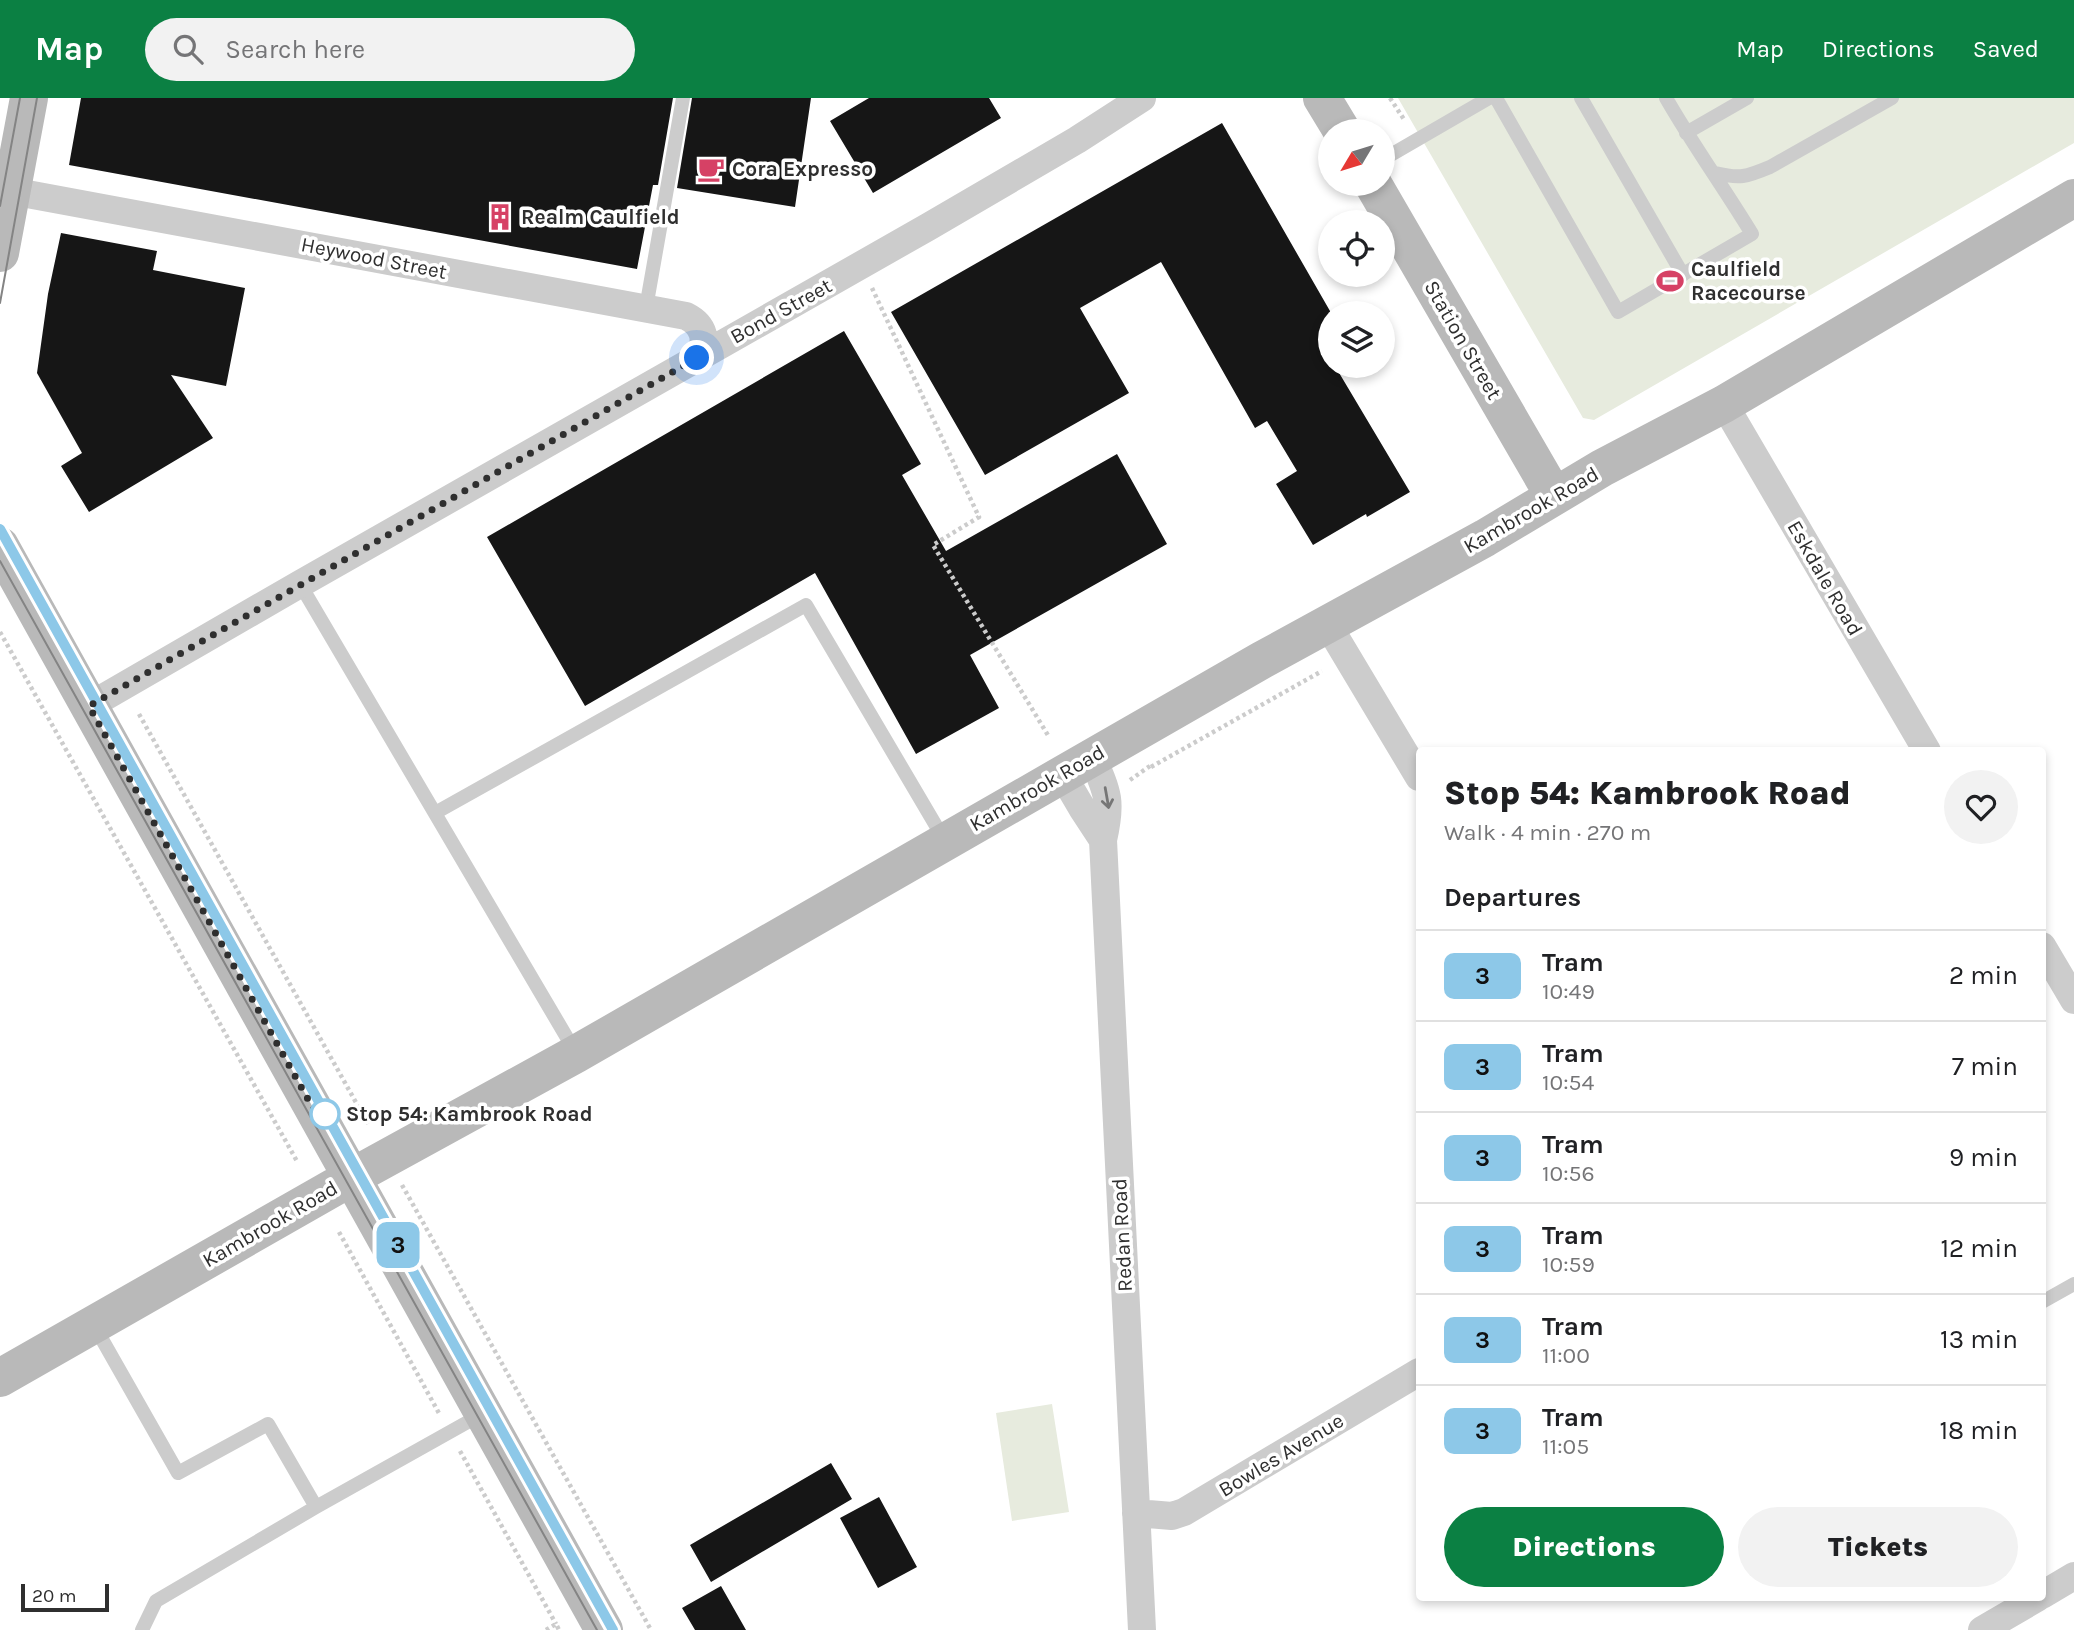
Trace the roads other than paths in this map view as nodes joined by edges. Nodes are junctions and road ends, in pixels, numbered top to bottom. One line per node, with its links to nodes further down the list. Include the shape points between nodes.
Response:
1 (29, 98): 15 (street)
2 (683, 98): 20 (lane)
3 (1142, 98): 21 (street, Bond Street)
4 (1322, 98): 11 (street)
5 (1489, 98): 13 (lane)
6 (1496, 98): 19 (lane, via 1618,312)
7 (1581, 98): 19 (lane)
8 (1666, 98): 12 (lane)
9 (1747, 98): 12 (lane)
10 (1892, 98): 14 (lane, via 1750,176)
11 (1335, 119)
12 (1686, 133): 14 (lane)
13 (1395, 152)
14 (1715, 173): 19 (lane, via 1752,234)
15 (12, 191): 18 (street); 20 (street, Heywood Street)
16 (1380, 196): 23 (street, Station Street)
17 (2074, 198): 22 (street, Kambrook Road)
18 (0, 253)
19 (1683, 275)
20 (646, 308): 21 (street, Heywood Street, via 696,322 704,339)
21 (697, 358): 25 (street, Bond Street)
22 (1724, 404): 23 (street, Kambrook Road); 28 (street, Eskdale Road)
23 (1553, 496): 26 (street, Kambrook Road)
24 (0, 546): 27 (street)
25 (300, 584): 27 (street, Bond Street); 31 (lane)
26 (1328, 625): 29 (street, Kambrook Road); 30 (street)
27 (89, 706): 36 (street)
28 (1925, 747)
29 (1077, 766): 32 (street, Kambrook Road); 44 (street, Redan Road, via 1107,793 1109,814 1103,840)
30 (1416, 772)
31 (435, 813): 32 (lane, via 807,605); 35 (lane)
32 (945, 841): 35 (street, Kambrook Road)
33 (2046, 953): 34 (street)
34 (2074, 1000)
35 (576, 1054): 36 (street, Kambrook Road)
36 (352, 1177): 39 (street, Kambrook Road); 42 (street)
37 (2074, 1284): 38 (lane)
38 (2046, 1300)
39 (94, 1325): 41 (street, Kambrook Road); 43 (lane, via 178,1473 268,1424)
40 (1416, 1374): 44 (street, Bowles Avenue, via 1184,1512 1172,1516)
41 (0, 1378)
42 (483, 1413): 43 (lane); 49 (street)
43 (316, 1507): 48 (lane, via 156,1601)
44 (1136, 1513): 50 (street, Redan Road)
45 (2074, 1576): 46 (street)
46 (2046, 1593)
47 (2032, 1601): 51 (street)
48 (142, 1630)
49 (604, 1630)
50 (1142, 1630)
51 (1982, 1630)

